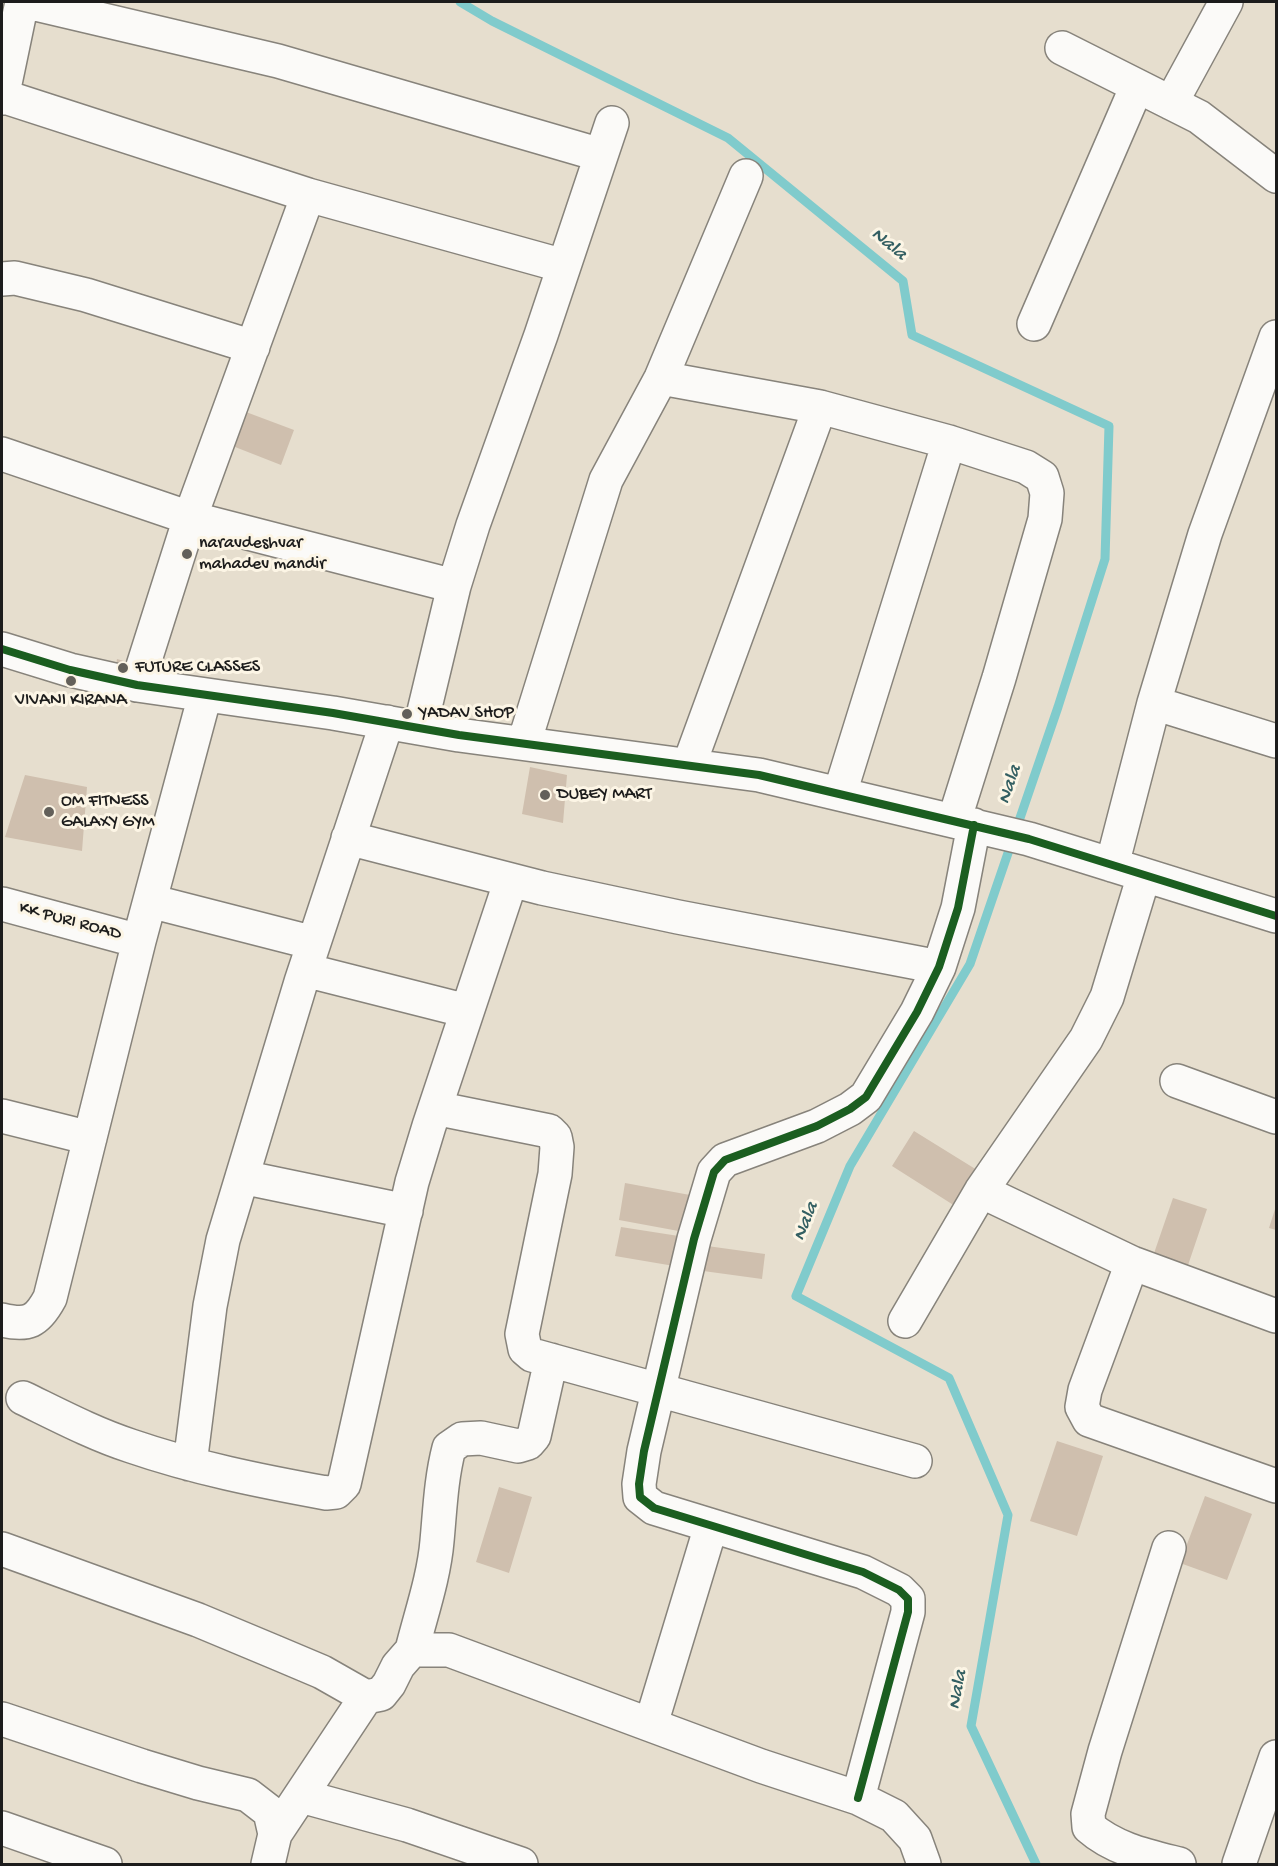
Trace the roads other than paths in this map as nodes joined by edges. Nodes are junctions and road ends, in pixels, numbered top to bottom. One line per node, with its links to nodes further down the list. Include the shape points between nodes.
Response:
1 (22, 2): 6 (street)
2 (27, 2): 9 (street, via 278,61)
3 (1226, 2): 7 (street)
4 (1062, 48): 5 (street)
5 (1137, 86): 7 (street); 15 (street)
6 (2, 97): 12 (street)
7 (1171, 103): 11 (street, via 1199,117)
8 (612, 123): 9 (street)
9 (601, 155): 13 (street)
10 (746, 176): 18 (street)
11 (1276, 176)
12 (308, 195): 13 (street); 17 (street)
13 (564, 266): 23 (street)
14 (2, 279): 17 (street, via 15,278 86,295)
15 (1034, 324)
16 (1276, 337): 27 (street, via 1205,534)
17 (253, 347): 22 (street)
18 (661, 378): 19 (street); 31 (street, via 606,480)
19 (820, 407): 20 (street); 32 (street)
20 (950, 442): 33 (street); 34 (street, via 1026,467 1042,477 1047,493 1045,519 999,678)
21 (2, 454): 22 (street)
22 (190, 518): 23 (street); 25 (street)
23 (454, 586): 29 (street)
24 (2, 649): 25 (street, via 69,670)
25 (137, 685): 26 (street)
26 (205, 695): 28 (street); 39 (street)
27 (1154, 703): 30 (street); 36 (street)
28 (387, 722): 29 (street); 35 (street)
29 (420, 728): 31 (street)
30 (1276, 741)
31 (524, 743): 32 (street)
32 (689, 765): 33 (street, via 759,775)
33 (840, 794): 34 (street)
34 (972, 825): 36 (street); 44 (street, via 958,908)
35 (348, 838): 38 (street); 43 (street)
36 (1113, 865): 37 (street)
37 (1144, 875): 41 (street); 52 (street, via 1107,997 1086,1039)
38 (510, 880): 44 (street); 45 (street)
39 (150, 901): 42 (street); 43 (street)
40 (2, 904): 42 (street, KK PURI ROAD)
41 (1276, 916)
42 (139, 941): 50 (street)
43 (310, 957): 45 (street); 51 (street)
44 (939, 967): 59 (street, via 866,1097 817,1126 726,1160 714,1172)
45 (467, 1011): 47 (street)
46 (1177, 1081): 49 (street)
47 (435, 1108): 53 (street); 58 (street, via 549,1131 555,1137 555,1174 522,1334 525,1349)
48 (2, 1116): 50 (street)
49 (1276, 1117)
50 (90, 1138): 56 (street, via 50,1298 43,1311 28,1322)
51 (242, 1177): 53 (street); 62 (street, via 210,1306)
52 (981, 1191): 54 (street); 57 (street)
53 (406, 1211): 62 (street, via 344,1484 336,1492 326,1493)
54 (1132, 1263): 55 (street); 63 (street, via 1085,1390 1082,1407 1089,1420)
55 (1276, 1316)
56 (2, 1320)
57 (904, 1321)
58 (551, 1360): 59 (street); 67 (street, via 538,1422 528,1443 518,1446 481,1438 462,1439 448,1448 437,1542)
59 (658, 1390): 61 (street); 64 (street, via 644,1451 640,1497 654,1508)
60 (23, 1398): 62 (street, via 129,1446)
61 (915, 1461)
62 (190, 1464)
63 (1276, 1486)
64 (711, 1527): 70 (street); 73 (street, via 862,1572 899,1590 908,1599 908,1612)
65 (1169, 1548): 79 (street, via 1088,1814 1089,1827 1100,1837)
66 (2, 1549): 68 (street, via 248,1640 322,1672)
67 (411, 1650): 68 (street, via 381,1694); 70 (street, via 449,1650)
68 (366, 1697): 72 (street)
69 (2, 1721): 75 (street, via 248,1795 270,1812)
70 (651, 1724): 73 (street)
71 (1276, 1757): 80 (street)
72 (301, 1796): 75 (street); 77 (street, via 407,1825)
73 (858, 1798): 78 (street, via 894,1816 915,1839)
74 (2, 1828): 76 (street)
75 (271, 1849)
76 (105, 1864)
77 (521, 1864)
78 (924, 1864)
79 (1179, 1864)
80 (1239, 1864)

